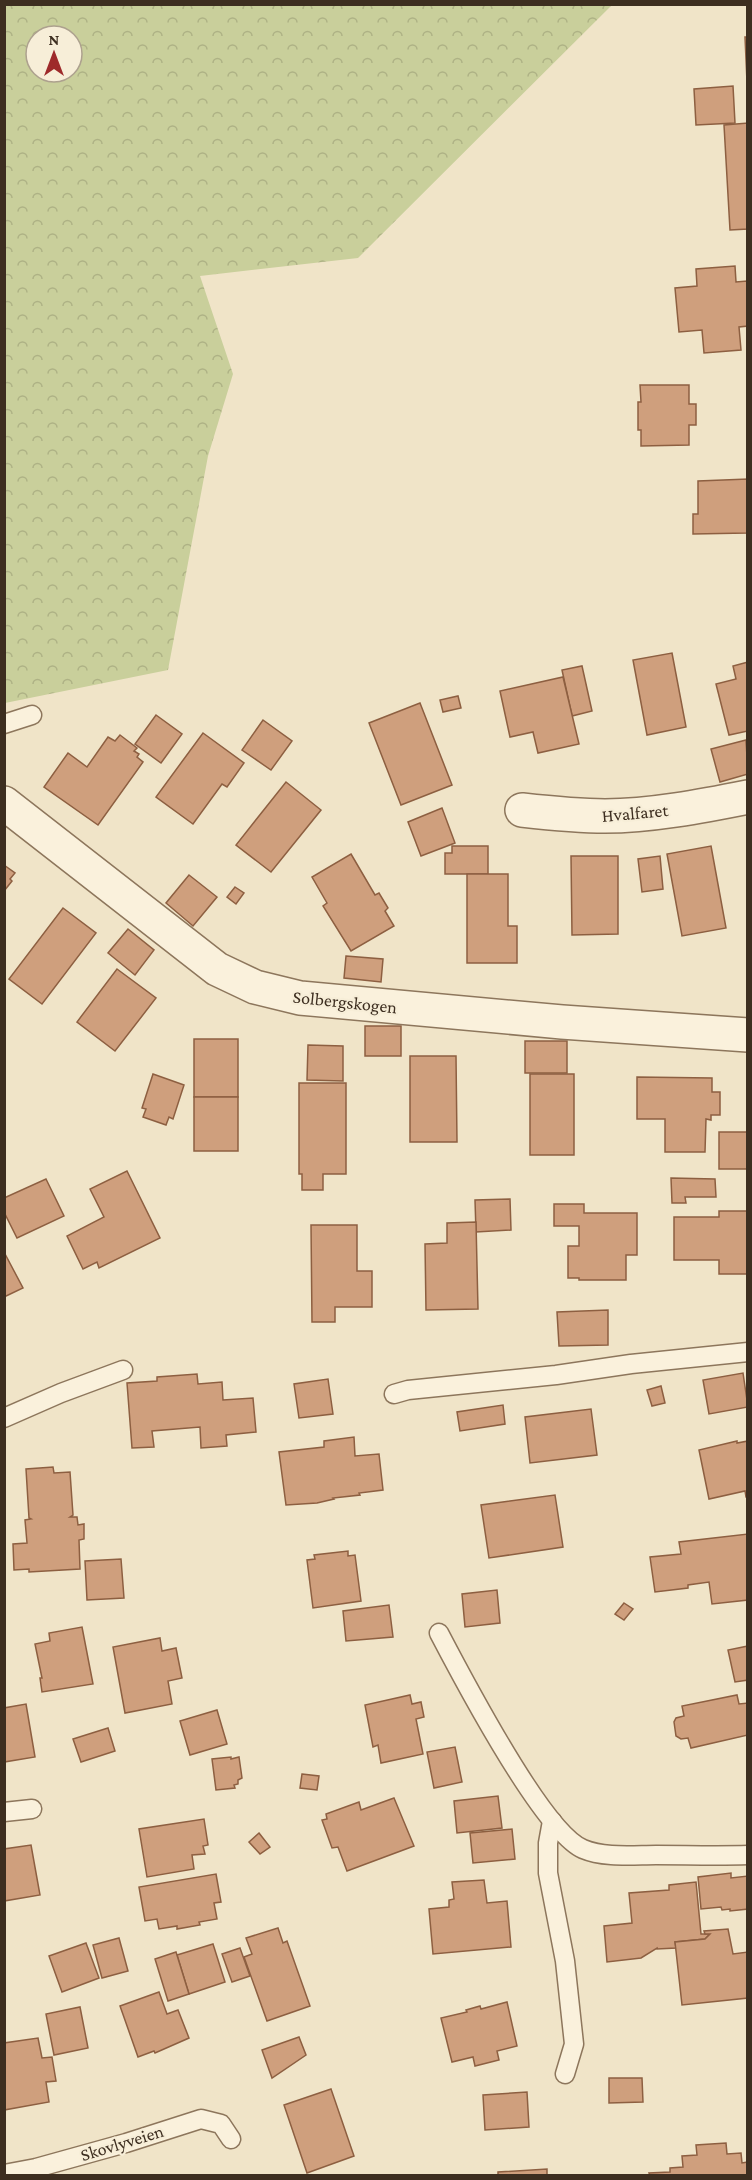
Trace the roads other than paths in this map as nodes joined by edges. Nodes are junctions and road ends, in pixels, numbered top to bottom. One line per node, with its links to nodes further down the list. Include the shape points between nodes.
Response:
1 (32, 715): 2 (lane)
2 (4, 723)
3 (747, 797): 5 (street, Hvalfaret, via 696,807 608,816)
4 (4, 803): 6 (street, Solbergskogen, via 217,969 263,989 329,1001)
5 (522, 810)
6 (747, 1035)
7 (747, 1352): 9 (lane)
8 (123, 1370): 10 (lane)
9 (394, 1394)
10 (4, 1418)
11 (439, 1633): 14 (lane, via 513,1763)
12 (32, 1809): 13 (lane)
13 (4, 1812)
14 (552, 1821): 15 (lane, via 572,1842 598,1853); 16 (lane, via 548,1873 565,1961 574,2044)
15 (747, 1855)
16 (565, 2074)
17 (231, 2139): 18 (lane, Skovlyveien, via 221,2124 201,2118 126,2143)
18 (4, 2174)

